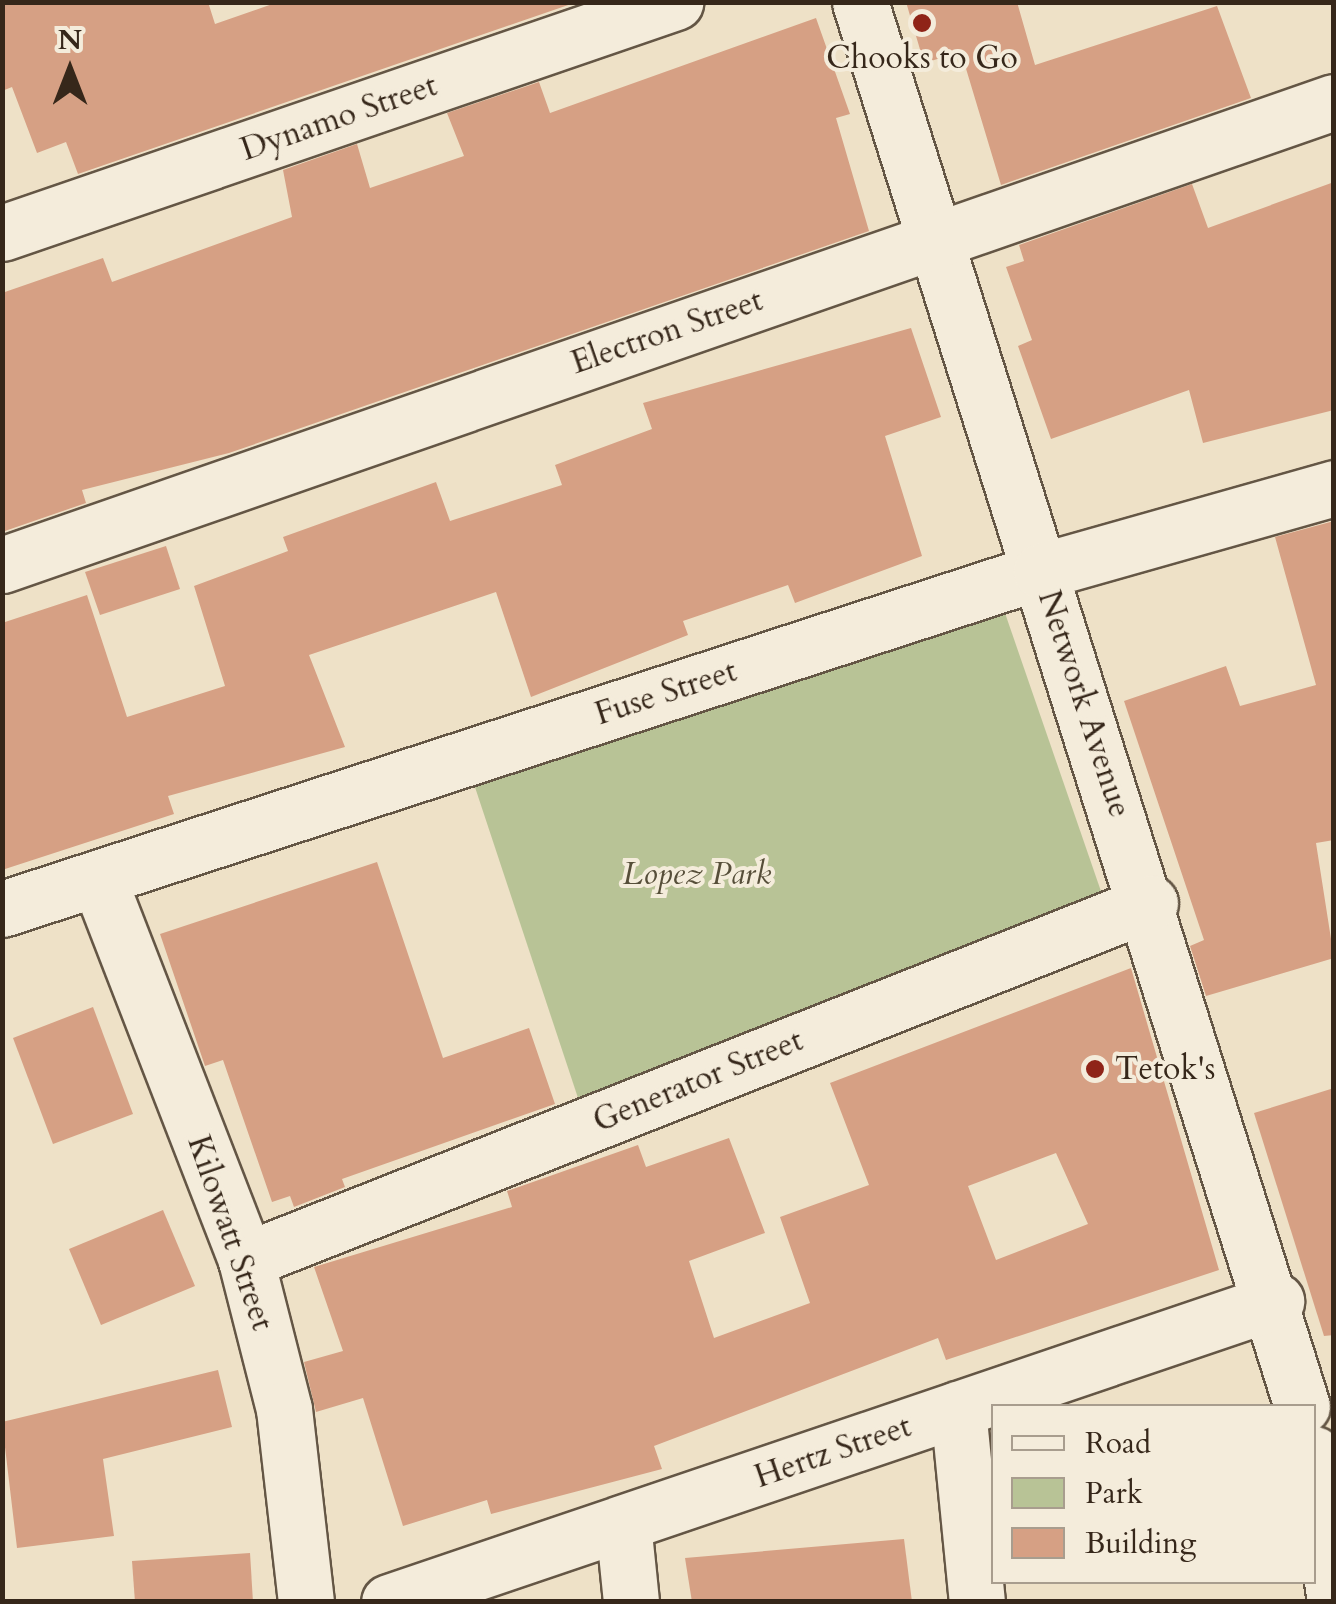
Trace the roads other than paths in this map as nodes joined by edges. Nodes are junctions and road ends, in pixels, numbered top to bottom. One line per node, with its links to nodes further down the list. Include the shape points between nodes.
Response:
1 (676, 2): 4 (street, Dynamo Street)
2 (860, 2): 5 (street, Network Avenue)
3 (1334, 102): 5 (street, Electron Street)
4 (2, 233)
5 (933, 239): 7 (street, Electron Street); 8 (street, Network Avenue)
6 (1334, 488): 8 (street, Fuse Street)
7 (2, 565)
8 (1041, 571): 9 (street, Fuse Street); 10 (street, Network Avenue)
9 (98, 878): 11 (street, Fuse Street); 12 (street, Kilowatt Street)
10 (1150, 903): 12 (street, Generator Street); 13 (street, Network Avenue)
11 (2, 910)
12 (246, 1260): 19 (street, Kilowatt Street, via 284,1409)
13 (1276, 1301): 14 (street, Network Avenue); 15 (street, Hertz Street)
14 (1302, 1404)
15 (958, 1409): 17 (street, Hertz Street); 22 (street)
16 (1316, 1468): 18 (street)
17 (622, 1524): 20 (street, Hertz Street); 21 (street)
18 (1334, 1595)
19 (306, 1602)
20 (389, 1602)
21 (631, 1602)
22 (977, 1602)

